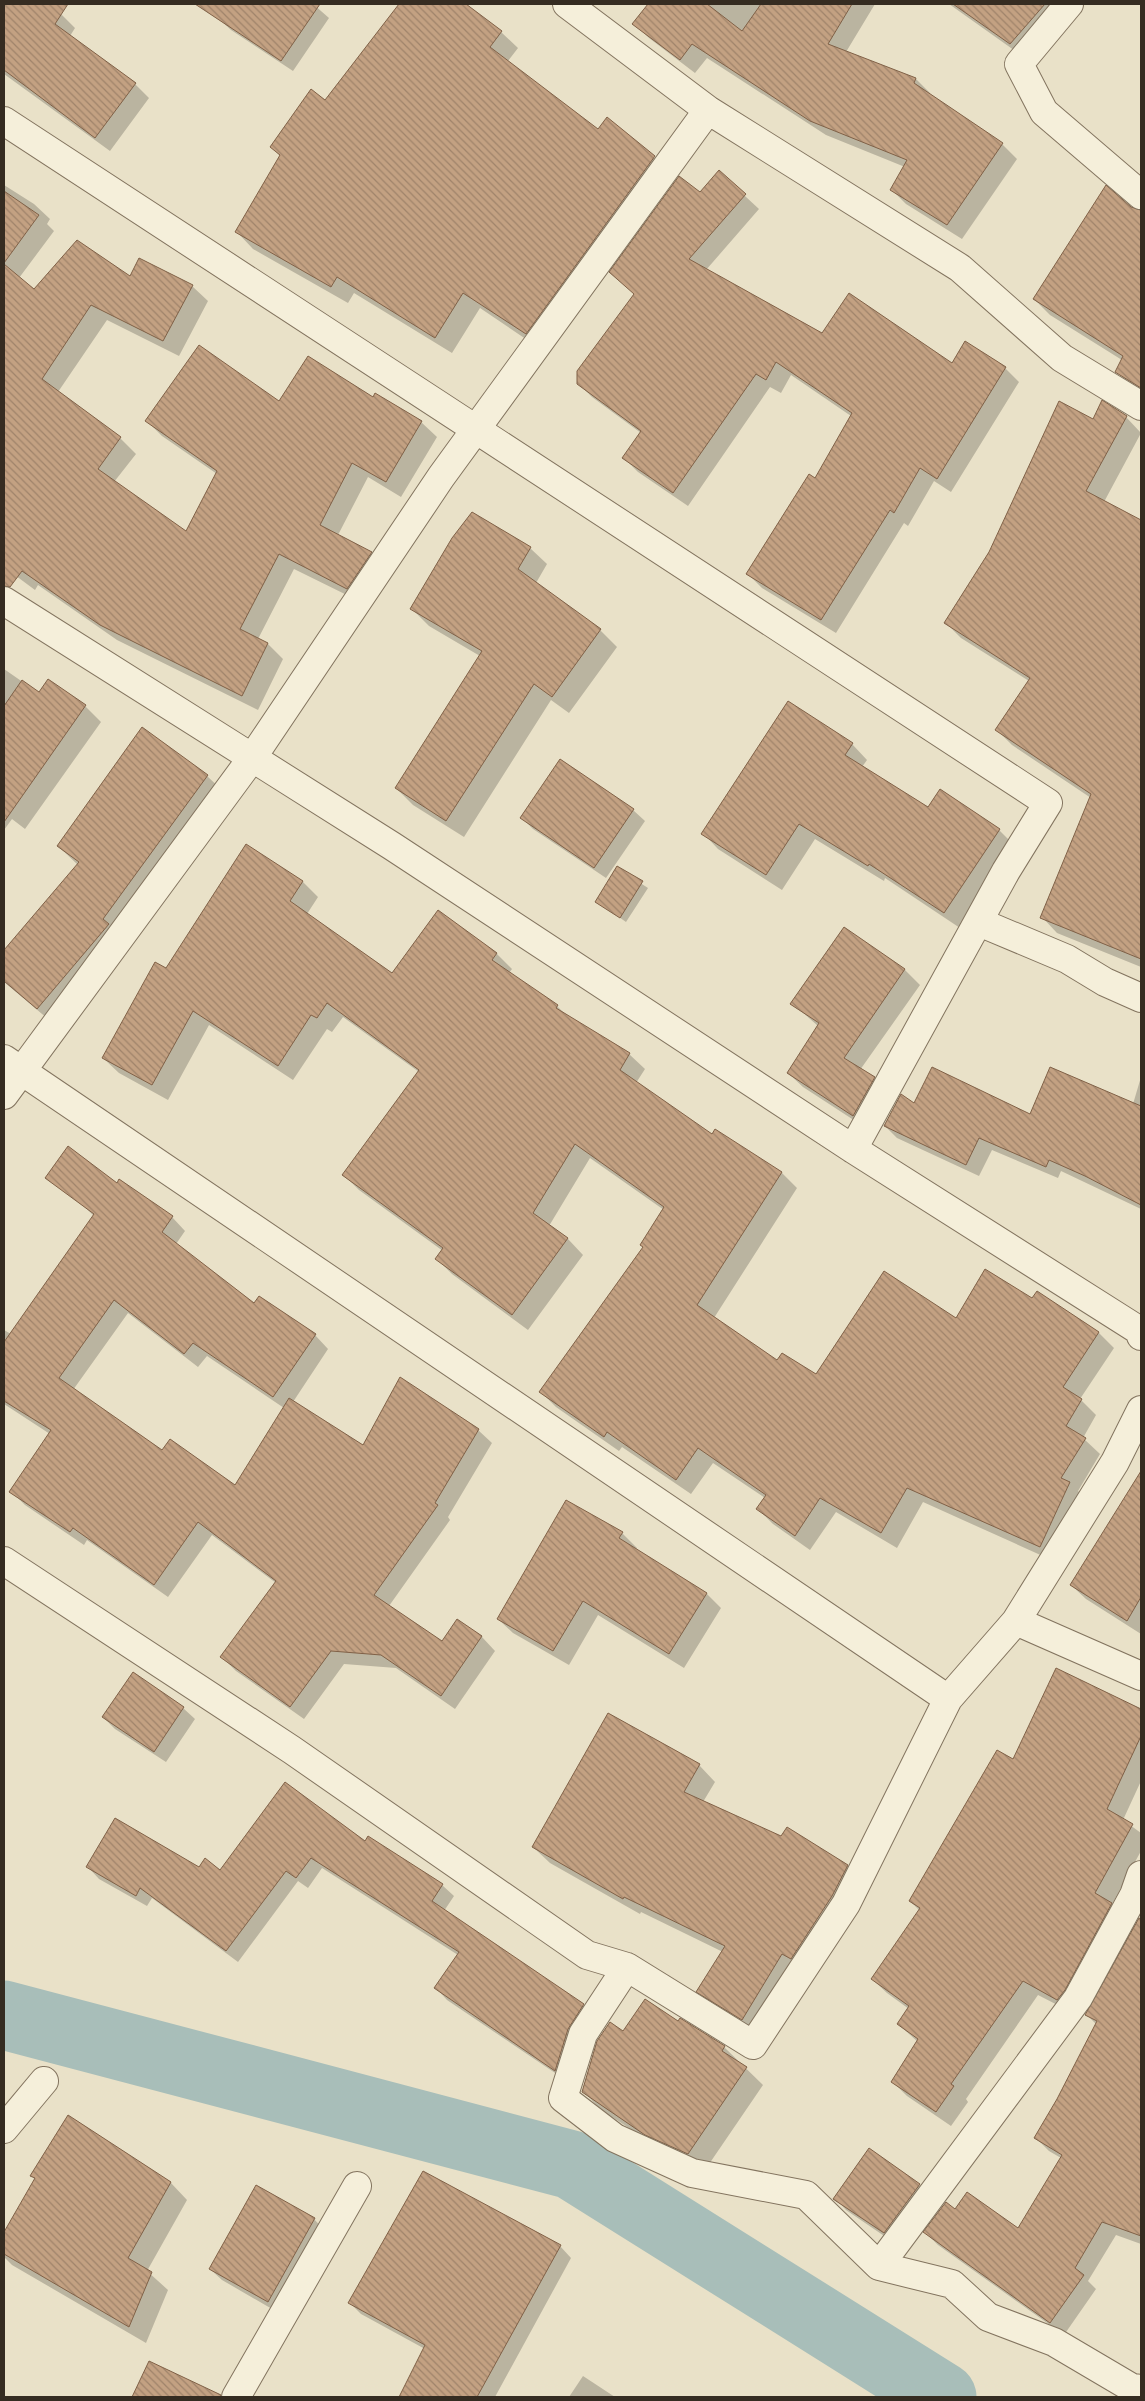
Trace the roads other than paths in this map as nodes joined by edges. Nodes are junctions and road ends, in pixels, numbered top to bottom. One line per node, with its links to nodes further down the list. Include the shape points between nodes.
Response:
1 (570, 4): 3 (street)
2 (1069, 4): 5 (street, via 1020,64 1044,112)
3 (708, 110): 6 (street, via 960,268 1062,358); 7 (street)
4 (4, 121): 7 (street)
5 (1141, 194)
6 (1141, 406)
7 (476, 428): 9 (street); 10 (street, via 1048,803)
8 (4, 601): 9 (street)
9 (252, 758): 12 (street); 14 (street, via 392,846)
10 (979, 922): 11 (street, via 1067,959 1105,982); 14 (street)
11 (1141, 998)
12 (12, 1065): 13 (street); 20 (street)
13 (4, 1095)
14 (853, 1149): 15 (street, via 1140,1331)
15 (1141, 1336)
16 (1141, 1410): 18 (street, via 1115,1462)
17 (4, 1561): 22 (street, via 292,1750 587,1955)
18 (1016, 1621): 19 (street); 20 (street)
19 (1141, 1676)
20 (948, 1699): 22 (street, via 846,1904 753,2045)
21 (1141, 1875): 26 (street, via 1134,1895 1078,1998)
22 (627, 1967): 26 (street, via 583,2034 563,2098 615,2138 692,2173 806,2194)
23 (44, 2081): 24 (street)
24 (4, 2129)
25 (357, 2186): 28 (street)
26 (879, 2266): 27 (street, via 952,2284 988,2317 1054,2342 1132,2388)
27 (1141, 2389)
28 (236, 2397)

